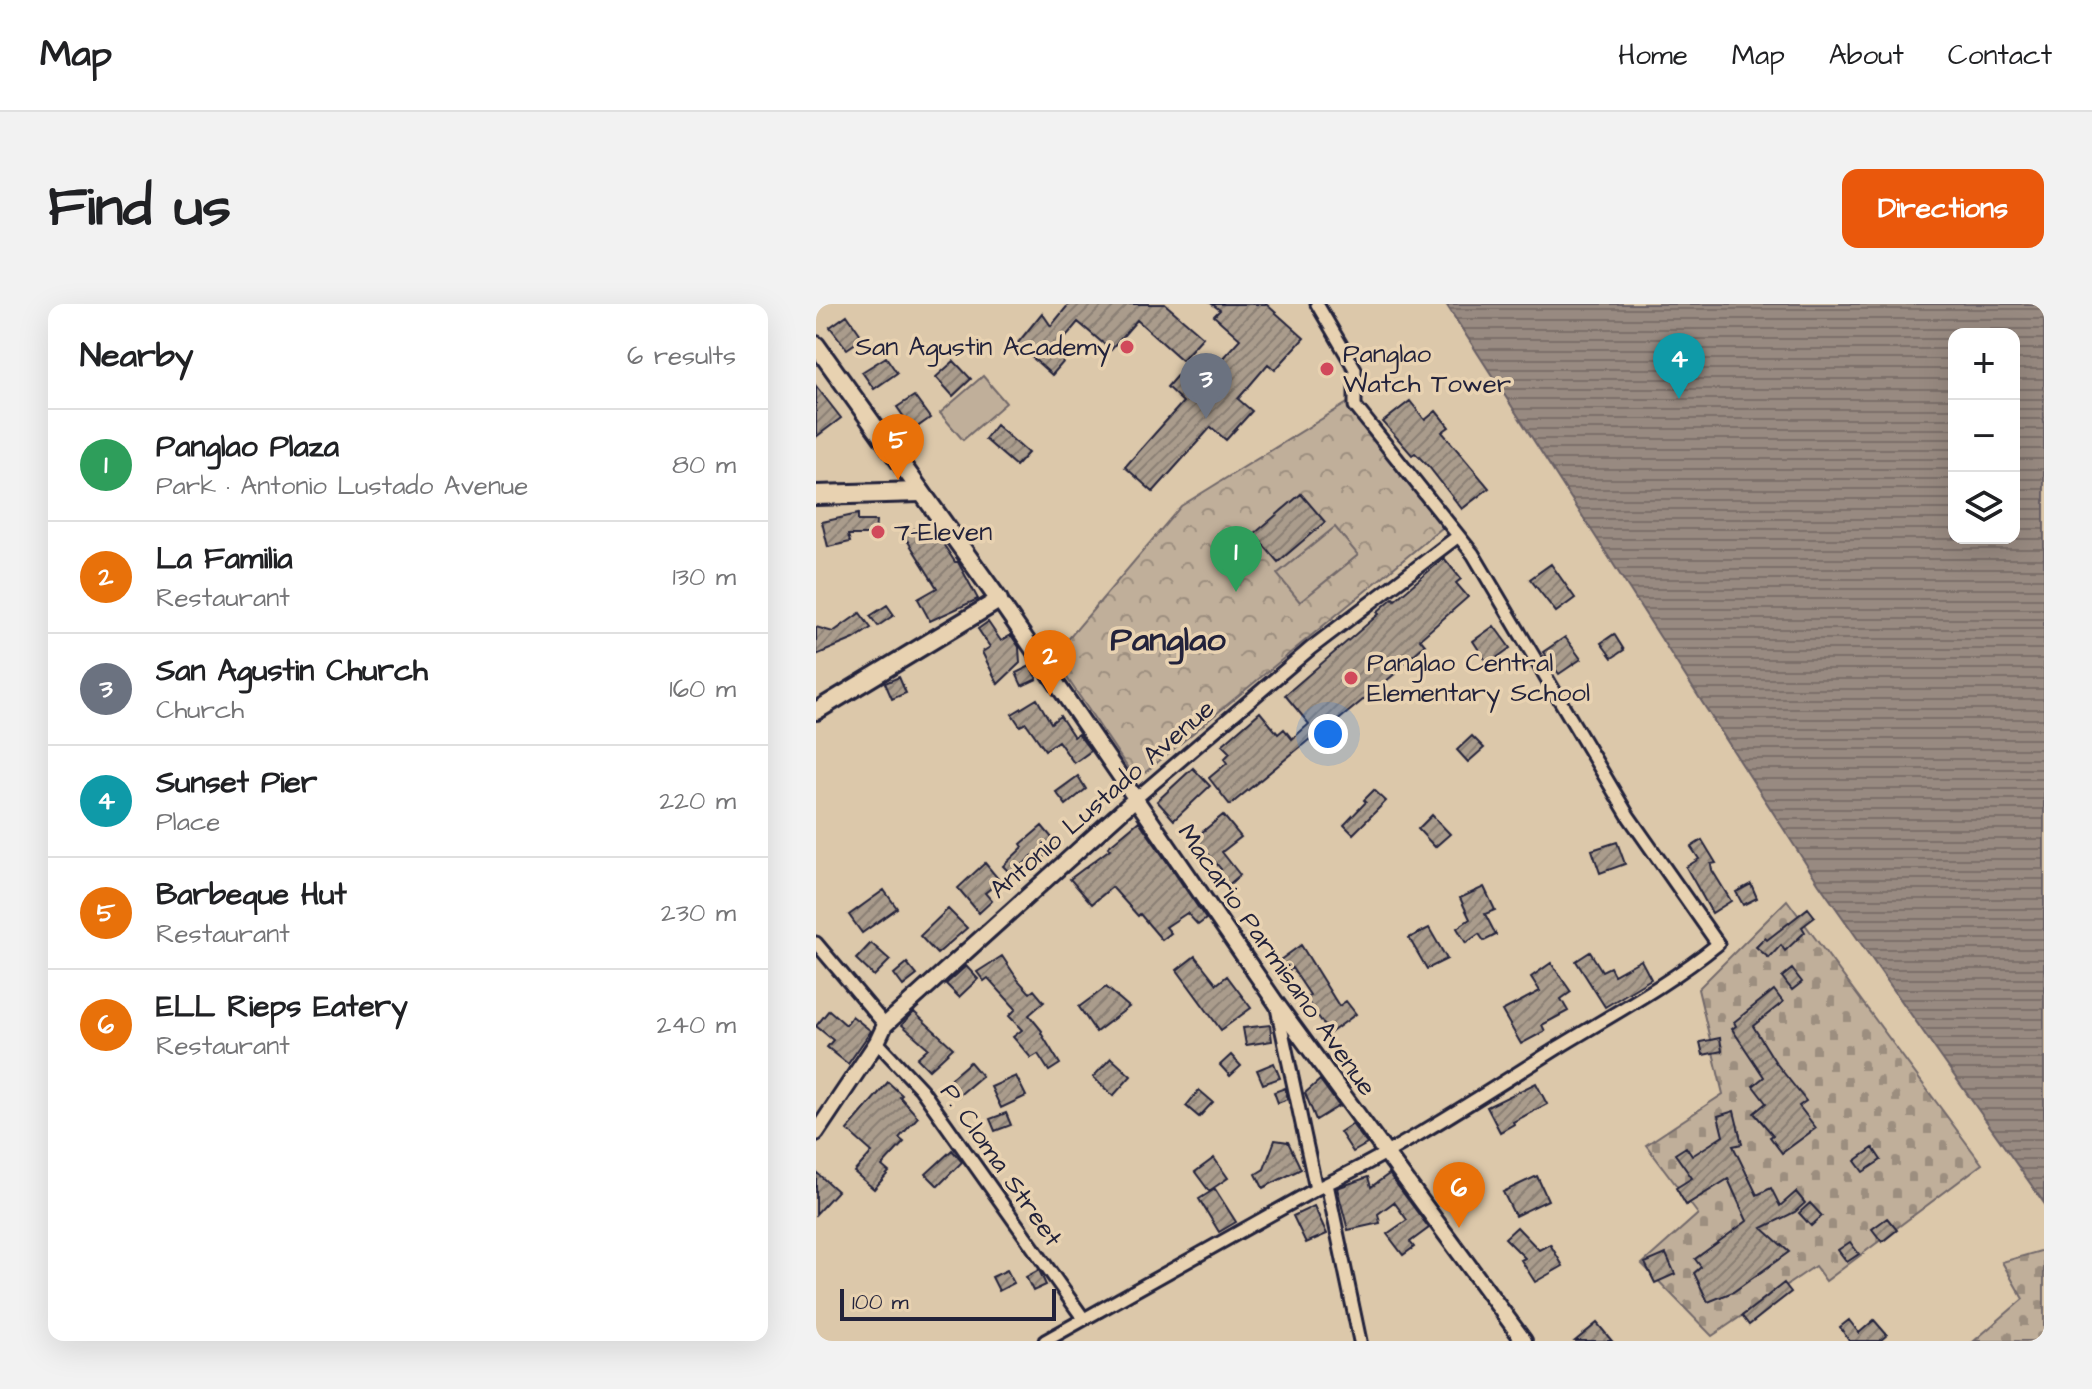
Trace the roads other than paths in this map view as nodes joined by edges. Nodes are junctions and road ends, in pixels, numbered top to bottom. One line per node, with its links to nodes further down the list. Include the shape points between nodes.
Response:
1 (1317, 304): 5 (street, via 1355,369 1355,406)
2 (816, 345): 3 (main road)
3 (920, 492): 4 (main road); 6 (main road)
4 (816, 495)
5 (1457, 537): 8 (street, Antonio Lustado Avenue, via 1311,648); 14 (street, via 1473,554 1629,817 1718,944 1682,973)
6 (999, 600): 7 (main road); 8 (street, Macario Parmisano Avenue)
7 (816, 711)
8 (1134, 800): 10 (street, Macario Parmisano Avenue); 11 (street, Antonio Lustado Avenue)
9 (816, 943): 11 (street)
10 (1276, 1003): 14 (street, Macario Parmisano Avenue); 15 (street)
11 (885, 1025): 12 (street, Antonio Lustado Avenue)
12 (877, 1042): 13 (street, Antonio Lustado Avenue); 16 (street, P. Cloma Street, via 921,1089)
13 (816, 1133)
14 (1387, 1155): 15 (street); 19 (street, Macario Parmisano Avenue)
15 (1322, 1186): 16 (street); 18 (street)
16 (1083, 1318): 17 (street)
17 (1045, 1341)
18 (1360, 1341)
19 (1524, 1341)

